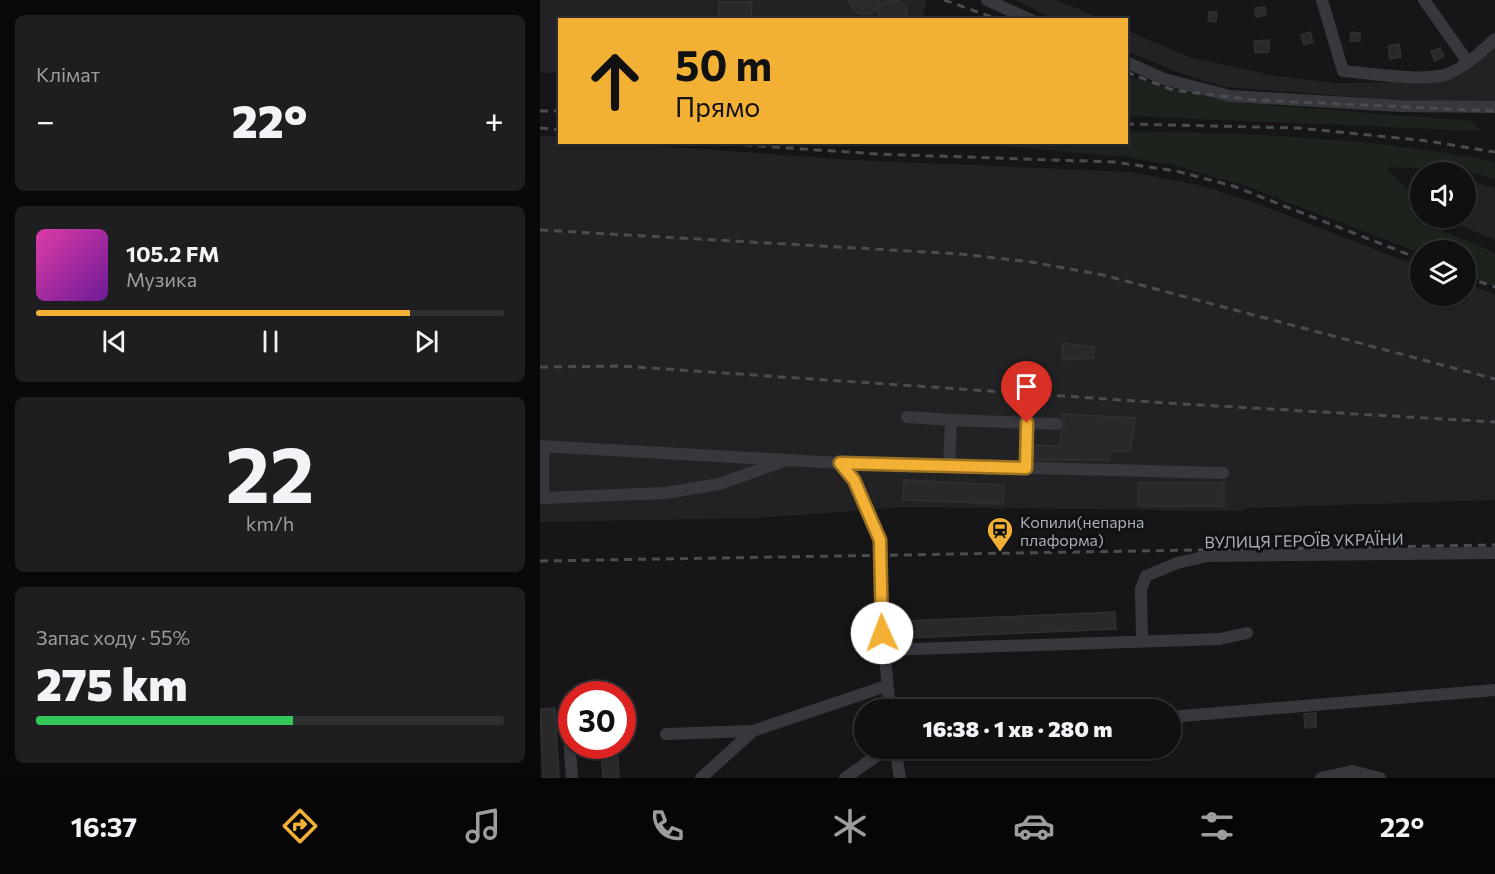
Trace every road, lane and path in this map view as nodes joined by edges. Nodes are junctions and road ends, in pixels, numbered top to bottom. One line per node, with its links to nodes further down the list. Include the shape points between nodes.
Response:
1 (987, 0): 4 (street)
2 (1322, 0): 5 (street, via 1343,71 1416,77 1448,74)
3 (1424, 0): 6 (street)
4 (1027, 18)
5 (1495, 39)
6 (1465, 58)
7 (1128, 63): 8 (street, via 1164,79 1230,96)
8 (1495, 108)
9 (907, 417): 10 (street)
10 (951, 420): 11 (street); 16 (street)
11 (1027, 423): 12 (street); 17 (street)
12 (1057, 424)
13 (542, 446): 14 (street); 19 (street)
14 (793, 458): 15 (street); 19 (street, via 718,484 665,493)
15 (840, 463): 16 (street); 23 (street, via 854,480 880,540)
16 (949, 466): 17 (street)
17 (1026, 468): 18 (street)
18 (1223, 473)
19 (542, 498)
20 (1495, 553): 22 (street, ВУЛИЦЯ ГЕРОЇВ УКРАЇНИ, via 1208,556 1177,563 1146,576 1141,588)
21 (1247, 633): 22 (street, via 1220,639)
22 (1142, 641): 23 (street)
23 (884, 650): 24 (street)
24 (886, 686): 26 (street); 28 (street)
25 (1495, 690): 27 (street)
26 (888, 699)
27 (1181, 716)
28 (753, 731): 29 (street); 34 (street)
29 (666, 734)
30 (571, 759): 33 (street)
31 (872, 759): 35 (street)
32 (897, 759): 36 (street)
33 (572, 778)
34 (700, 778)
35 (845, 778)
36 (900, 778)
37 (1321, 778): 38 (street, via 1352,771)
38 (1380, 778)

